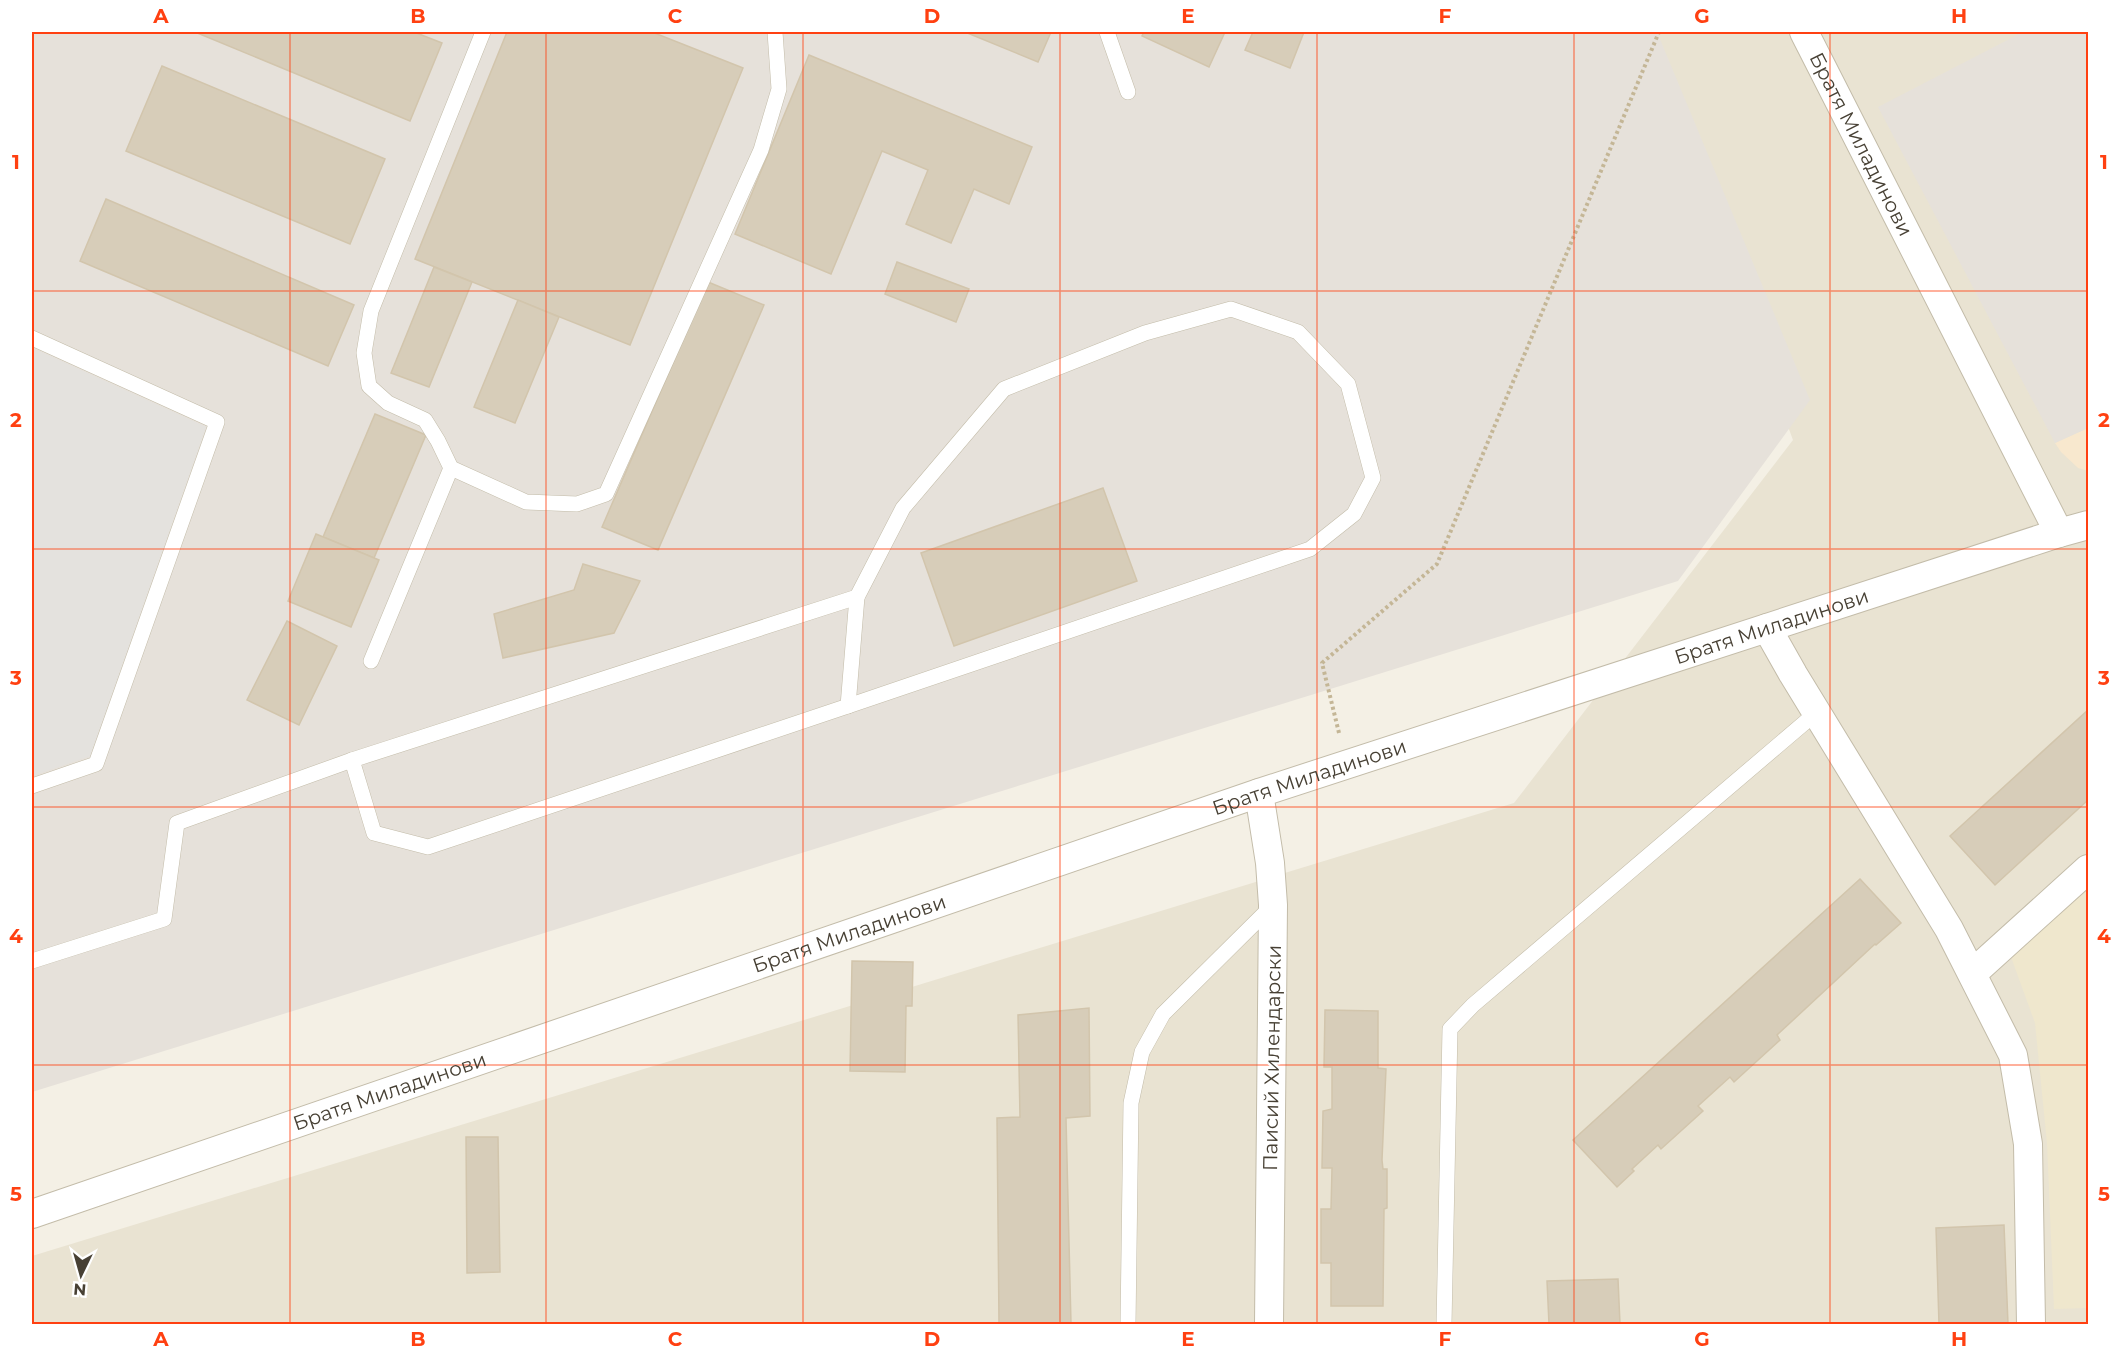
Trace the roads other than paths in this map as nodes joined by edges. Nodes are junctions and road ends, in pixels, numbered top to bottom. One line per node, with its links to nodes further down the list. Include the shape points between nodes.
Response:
1 (483, 32): 7 (lane, via 371,311 364,353 369,386 388,403 425,420)
2 (775, 32): 7 (lane, via 779,88 761,150 606,494 577,504 526,502)
3 (1107, 32): 5 (lane)
4 (1804, 32): 9 (street, Братя Миладинови)
5 (1128, 92)
6 (32, 338): 16 (lane, via 217,422 96,764)
7 (451, 468): 12 (lane)
8 (2088, 525): 9 (street)
9 (2059, 533): 11 (street, Братя Миладинови)
10 (857, 597): 13 (lane); 13 (lane, via 903,508 1005,389 1145,333 1231,309 1298,332 1348,384 1373,478 1354,514 1310,549); 15 (lane)
11 (1767, 628): 14 (street); 17 (street, Братя Миладинови)
12 (371, 661)
13 (848, 706): 15 (lane, via 428,847 374,833)
14 (1816, 713): 21 (street); 25 (lane, via 1473,1005 1450,1029)
15 (352, 760): 20 (lane, via 177,823 164,919)
16 (32, 786)
17 (1259, 793): 19 (street, Паисий Хилендарски); 22 (street, Братя Миладинови)
18 (2088, 868): 21 (street)
19 (1273, 905): 23 (lane, via 1163,1014 1142,1052 1131,1103); 24 (street, Паисий Хилендарски)
20 (32, 961)
21 (1973, 974): 26 (street, via 2013,1055 2028,1144)
22 (32, 1214)
23 (1128, 1324)
24 (1269, 1324)
25 (1444, 1324)
26 (2031, 1324)

